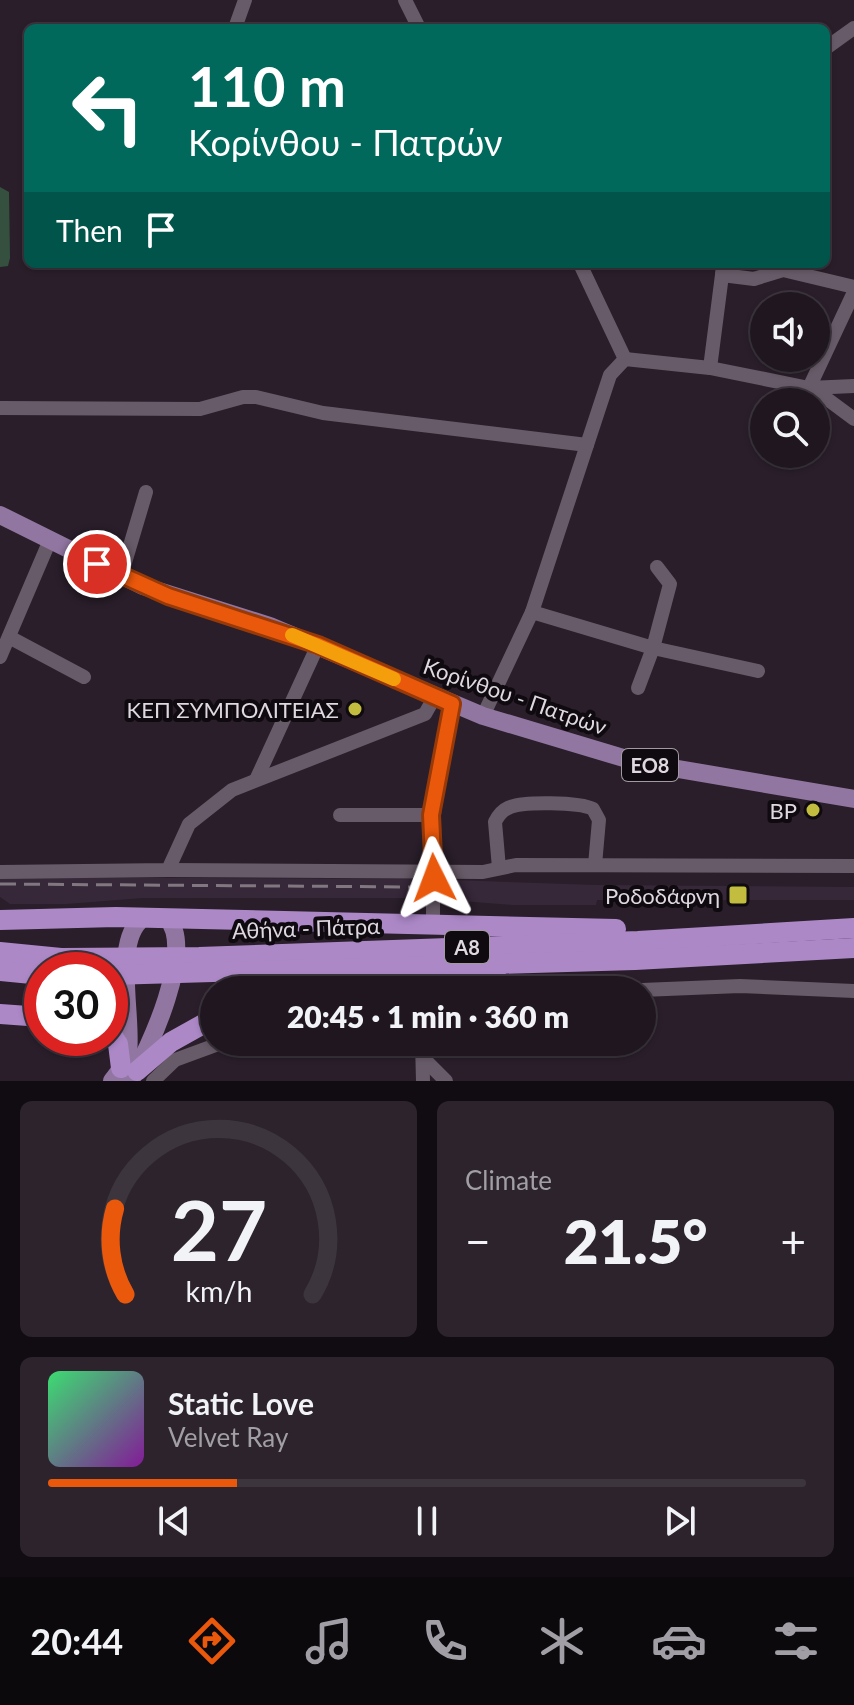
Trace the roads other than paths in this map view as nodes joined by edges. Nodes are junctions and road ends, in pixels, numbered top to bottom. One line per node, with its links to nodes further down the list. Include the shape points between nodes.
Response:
1 (245, 0): 3 (street)
2 (405, 0): 4 (street)
3 (236, 24)
4 (417, 24)
5 (854, 28): 6 (street)
6 (830, 45)
7 (582, 268): 12 (street)
8 (781, 268): 10 (street, via 754,279)
9 (786, 268): 11 (street)
10 (723, 269): 13 (street)
11 (854, 290): 16 (street)
12 (625, 359): 13 (street); 21 (street, via 610,375)
13 (710, 368): 15 (street)
14 (854, 386): 17 (street)
15 (807, 388)
16 (812, 388)
17 (826, 388)
18 (830, 402): 20 (street)
19 (0, 408): 21 (street, via 200,409 256,397 323,413)
20 (854, 419)
21 (587, 445): 27 (street)
22 (146, 492): 26 (street)
23 (0, 515): 24 (main road, Κορίνθου - Πατρών / ΕΟ8)
24 (50, 540): 26 (main road, Κορίνθου - Πατρών / ΕΟ8); 28 (street)
25 (657, 567): 30 (street, via 670,584)
26 (121, 576): 29 (main road, Κορίνθου - Πατρών / ΕΟ8)
27 (532, 612): 30 (street); 36 (street)
28 (9, 637): 31 (street); 33 (street)
29 (318, 645): 35 (main road, Κορίνθου - Πατρών / ΕΟ8); 37 (street)
30 (653, 648): 32 (street); 34 (street)
31 (0, 657)
32 (758, 671)
33 (84, 677)
34 (638, 688)
35 (443, 701): 36 (main road, Κορίνθου - Πατρών / ΕΟ8); 37 (street, via 425,714); 40 (street)
36 (483, 716): 38 (main road, Κορίνθου - Πατρών / ΕΟ8, via 647,764)
37 (256, 780): 44 (street, via 232,790 189,824)
38 (854, 799)
39 (340, 815): 40 (street)
40 (431, 815): 46 (street)
41 (595, 865): 42 (street); 43 (street); 43 (street, via 599,826 593,809 579,804 506,809 495,822)
42 (854, 866)
43 (499, 868): 46 (street)
44 (168, 870): 45 (street); 46 (street)
45 (0, 872)
46 (434, 875)
47 (143, 918): 48 (highway); 49 (highway); 69 (main road, via 133,927 129,944)
48 (167, 918): 51 (highway); 69 (main road, via 178,937 169,989)
49 (0, 920)
50 (854, 928): 51 (highway, Αθήνα - Πάτρα / Α8)
51 (734, 934): 56 (highway, Αθήνα - Πάτρα / Α8)
52 (854, 948): 55 (highway, Αθήνα - Πάτρα / Α8)
53 (0, 952): 54 (highway, Αθήνα - Πάτρα / Α8)
54 (24, 955)
55 (635, 960): 56 (highway, Αθήνα - Πάτρα / Α8); 60 (highway)
56 (198, 965): 57 (highway, Αθήνα - Πάτρα / Α8)
57 (128, 967)
58 (0, 971): 59 (highway)
59 (24, 973)
60 (486, 976)
61 (656, 989): 62 (street, via 740,986)
62 (854, 991)
63 (0, 1014): 64 (highway)
64 (24, 1016)
65 (200, 1026): 69 (highway)
66 (200, 1051): 69 (street)
67 (123, 1056): 69 (highway)
68 (423, 1058): 70 (street); 71 (street)
69 (131, 1076)
70 (423, 1081)
71 (446, 1081)

